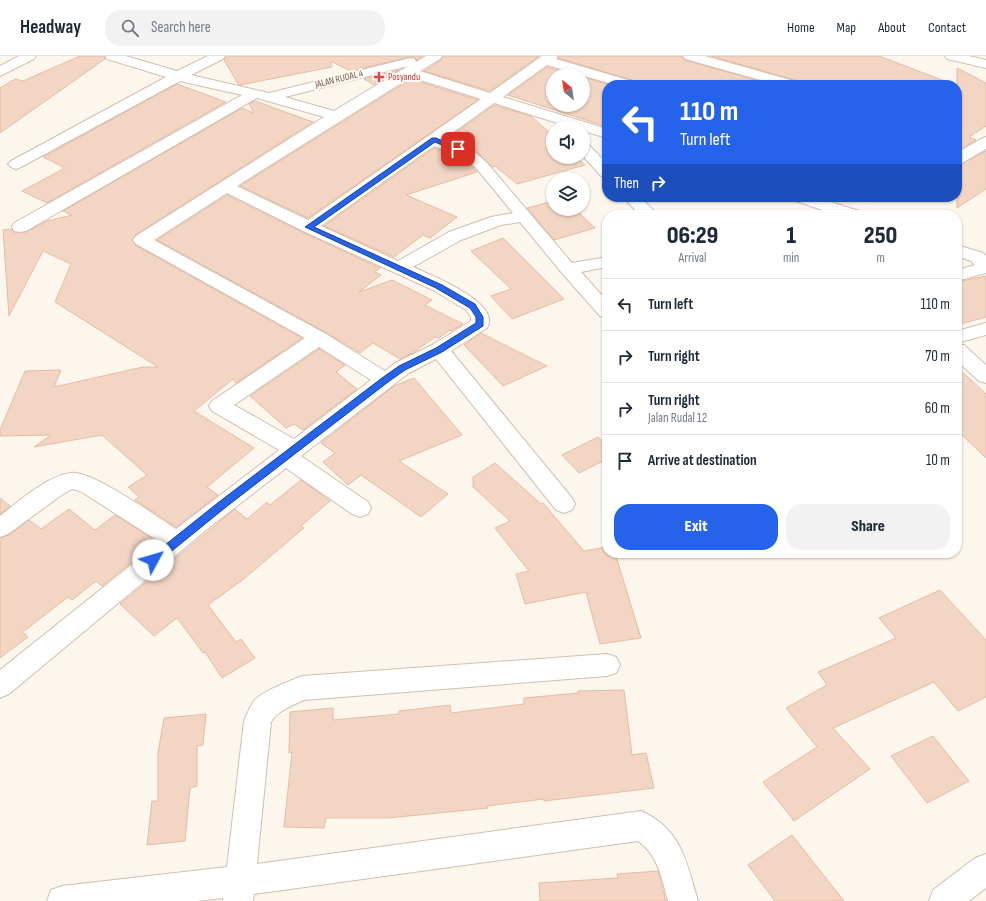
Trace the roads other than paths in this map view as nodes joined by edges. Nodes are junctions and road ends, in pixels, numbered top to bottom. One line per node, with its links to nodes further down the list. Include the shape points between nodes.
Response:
1 (29, 56): 11 (street)
2 (112, 56): 12 (street)
3 (218, 56): 12 (street)
4 (393, 56): 10 (street)
5 (435, 56): 10 (street)
6 (690, 56): 14 (street)
7 (952, 56): 9 (street)
8 (548, 58): 13 (street); 16 (street)
9 (986, 64)
10 (413, 66): 15 (street, JALAN RUDAL 4); 16 (street); 17 (street)
11 (0, 72)
12 (178, 76): 15 (street); 25 (street)
13 (615, 80)
14 (775, 80)
15 (261, 95): 17 (street); 33 (street)
16 (491, 97): 18 (street); 21 (street)
17 (336, 116): 27 (street)
18 (554, 120)
19 (590, 130): 20 (street)
20 (602, 133)
21 (434, 140): 32 (street, via 470,156 482,166); 34 (street)
22 (986, 142): 24 (street)
23 (590, 154): 26 (street)
24 (962, 157)
25 (16, 164)
26 (602, 167)
27 (227, 187): 34 (street); 43 (street, via 142,240)
28 (636, 202): 30 (street)
29 (813, 202): 31 (street)
30 (645, 210)
31 (838, 210)
32 (523, 216): 37 (street, via 455,236); 38 (street)
33 (20, 227)
34 (309, 227): 37 (street)
35 (962, 252): 39 (street, via 977,257 985,265 984,268)
36 (602, 263): 38 (street)
37 (399, 268): 44 (street, via 439,286 473,306 480,317 480,324)
38 (568, 269): 40 (street)
39 (962, 275)
40 (602, 306)
41 (986, 329): 42 (street)
42 (962, 336)
43 (319, 338): 47 (street); 48 (street, via 219,406)
44 (439, 350): 47 (street, via 402,368); 49 (street)
45 (962, 354): 46 (street)
46 (986, 376)
47 (385, 380): 48 (street)
48 (290, 453): 50 (street); 52 (street)
49 (564, 504)
50 (360, 508)
51 (0, 528): 52 (street, via 58,487 69,481 77,481 88,485)
52 (177, 541): 54 (street)
53 (607, 666): 56 (street, via 302,688 282,697 264,709 258,721)
54 (0, 686)
55 (986, 869): 59 (street)
56 (239, 891): 57 (street); 58 (street, via 641,826 661,841 670,858)
57 (62, 901)
58 (682, 901)
59 (944, 901)

